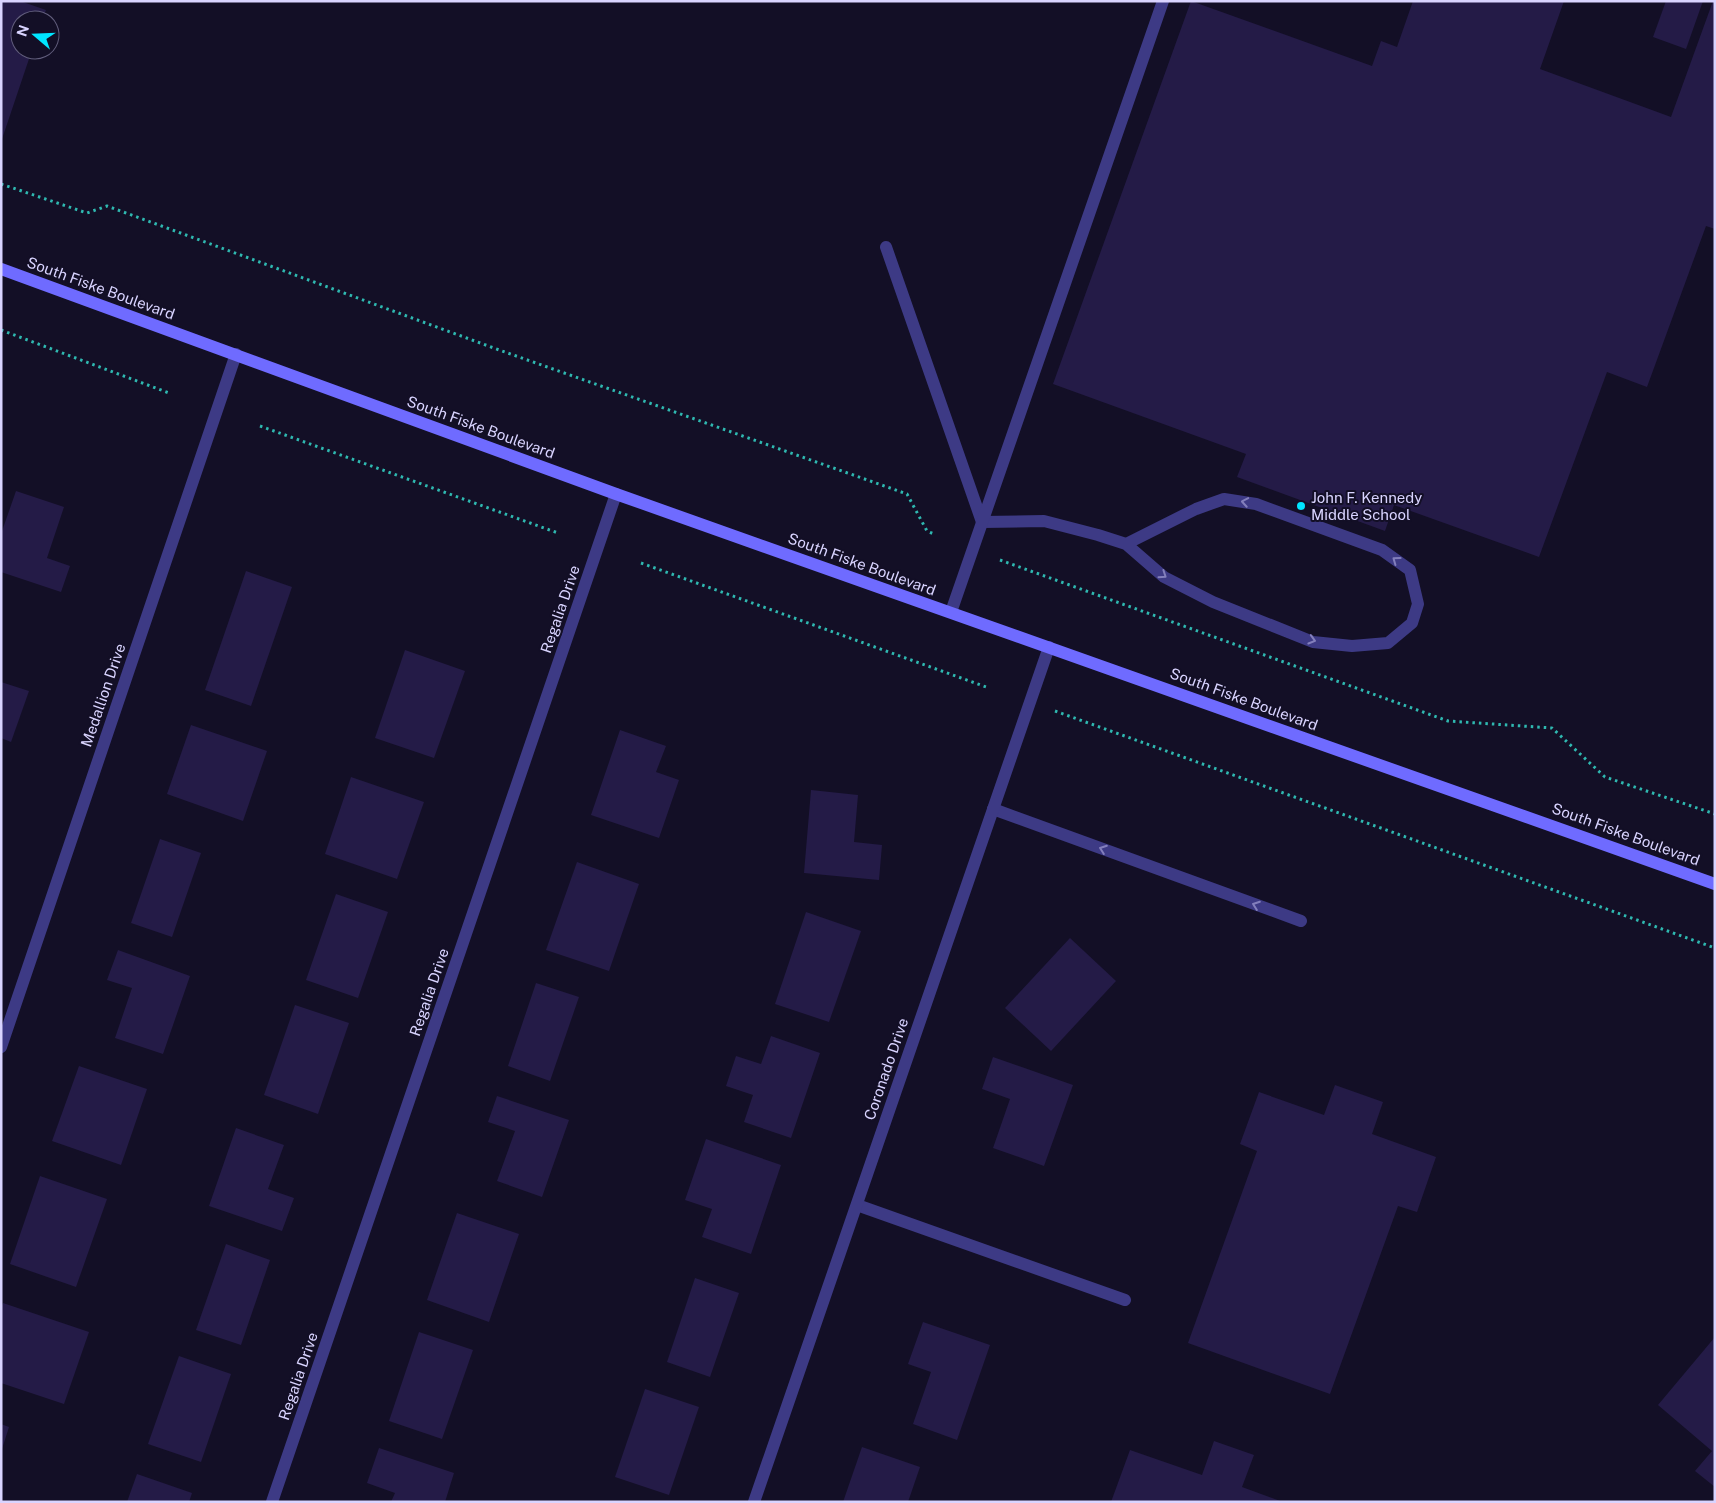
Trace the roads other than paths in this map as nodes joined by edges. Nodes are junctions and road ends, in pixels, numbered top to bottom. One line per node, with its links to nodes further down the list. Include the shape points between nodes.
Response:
1 (1163, 1): 6 (street)
2 (886, 247): 6 (street)
3 (1, 269): 4 (main road, South Fiske Boulevard)
4 (236, 354): 5 (main road, South Fiske Boulevard); 13 (street, Medallion Drive)
5 (616, 494): 8 (main road, South Fiske Boulevard); 16 (street, Regalia Drive)
6 (982, 522): 7 (street, via 1044,521); 8 (street)
7 (1126, 544): 7 (street, one-way to 7, via 1164,577 1213,602 1313,642 1352,646 1388,643 1412,623 1418,604 1410,570 1382,550 1256,504 1224,499 1196,509)
8 (951, 612): 9 (main road, South Fiske Boulevard)
9 (1049, 647): 10 (street, Coronado Drive); 11 (main road, South Fiske Boulevard)
10 (993, 809): 12 (street, one-way to 10); 14 (street, Coronado Drive)
11 (1715, 884)
12 (1301, 922)
13 (1, 1047)
14 (857, 1205): 15 (street); 17 (street, Coronado Drive)
15 (1124, 1300)
16 (272, 1502)
17 (754, 1502)

